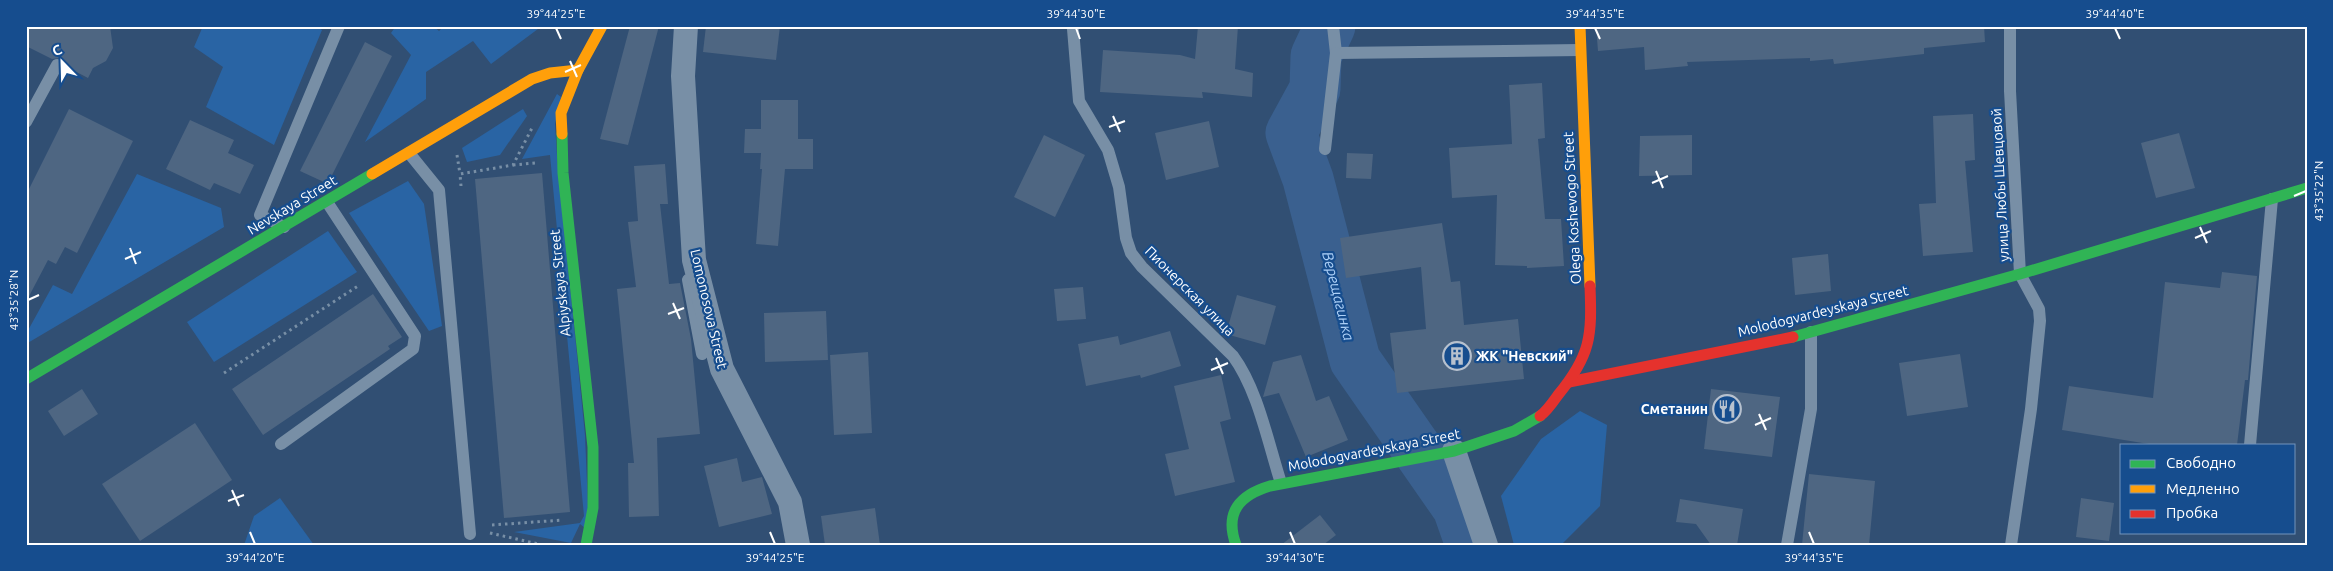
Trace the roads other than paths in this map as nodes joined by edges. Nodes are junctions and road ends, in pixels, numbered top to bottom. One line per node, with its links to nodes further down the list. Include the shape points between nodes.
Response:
1 (339, 26): 19 (lane, via 260,215)
2 (602, 26): 11 (street, Alpiyskaya Street)
3 (686, 26): 18 (street, Lomonosova Street, via 683,76)
4 (1333, 26): 9 (lane)
5 (1580, 26): 8 (street, Olega Koshevogo Street)
6 (2010, 26): 20 (lane, улица Любы Шевцовой, via 2010,91)
7 (1072, 29): 28 (lane, Пионерская улица, via 1079,101 1108,150 1120,187 1126,238 1131,252 1240,366 1251,388)
8 (1580, 50): 9 (lane); 24 (street, Olega Koshevogo Street, via 1592,325 1585,355)
9 (1336, 53): 13 (lane)
10 (57, 65): 12 (lane)
11 (578, 70): 14 (street, Nevskaya Street, via 532,79); 30 (street, Alpiyskaya Street, via 561,113 561,140 593,448 593,508)
12 (26, 122)
13 (1325, 149)
14 (409, 153): 17 (street, Nevskaya Street); 29 (lane, via 439,190)
15 (2307, 188): 16 (street, Molodogvardeyskaya Street)
16 (2272, 198): 20 (street, Molodogvardeyskaya Street); 26 (lane)
17 (327, 202): 19 (street, Nevskaya Street); 25 (lane, via 415,336 413,349)
18 (692, 220): 22 (lane, via 682,251); 31 (street, Lomonosova Street, via 694,260 722,369 790,502)
19 (284, 227): 23 (street, Nevskaya Street)
20 (2020, 274): 21 (street, Molodogvardeyskaya Street); 35 (lane, улица Любы Шевцовой, via 2039,309 2040,321)
21 (1811, 332): 24 (street, Molodogvardeyskaya Street); 34 (lane, via 1811,409)
22 (702, 354)
23 (26, 379)
24 (1569, 382): 27 (street, Molodogvardeyskaya Street, via 1544,412 1514,430)
25 (281, 444)
26 (2250, 444)
27 (1454, 451): 28 (street, Molodogvardeyskaya Street); 33 (street)
28 (1275, 485): 32 (street, Molodogvardeyskaya Street, via 1247,495 1236,506 1230,524)
29 (470, 534)
30 (586, 545)
31 (798, 545)
32 (1236, 545)
33 (1486, 545)
34 (1787, 545)
35 (2011, 545)

